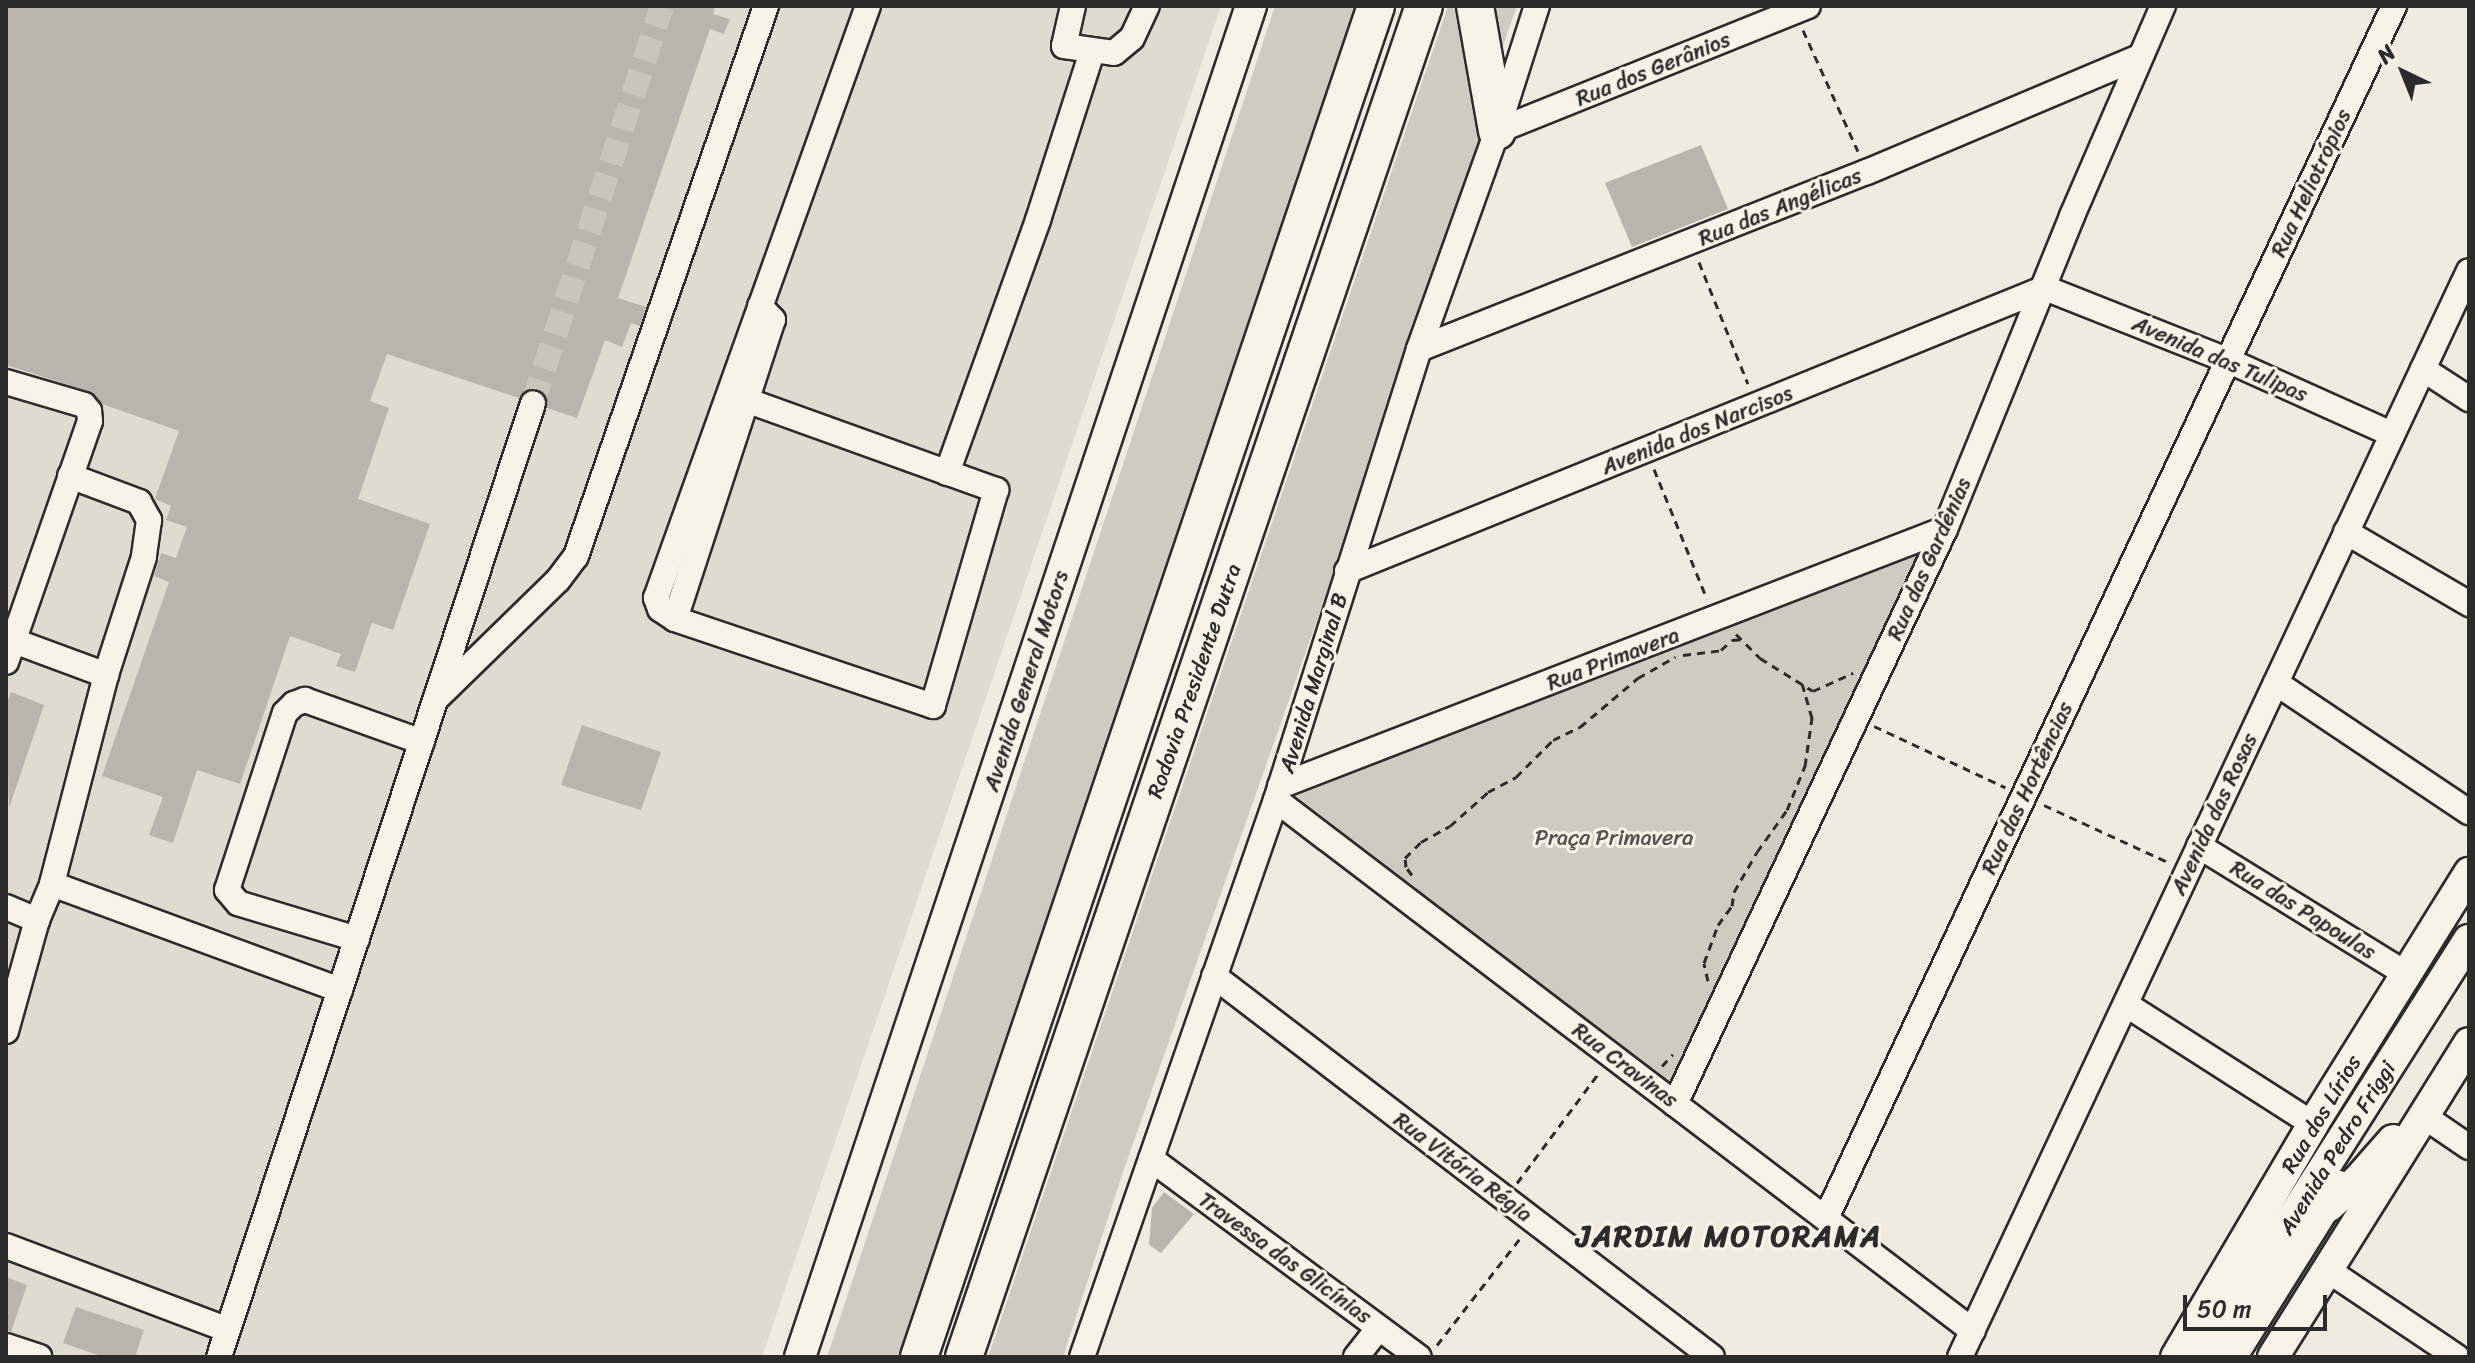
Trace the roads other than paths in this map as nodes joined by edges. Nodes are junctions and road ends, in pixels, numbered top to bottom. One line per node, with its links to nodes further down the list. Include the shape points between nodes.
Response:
1 (766, 6): 37 (street, via 576,556 558,580)
2 (868, 6): 18 (street)
3 (1073, 6): 13 (street, via 1064,46)
4 (1147, 6): 13 (street, via 1124,45 1114,53)
5 (1251, 6): 71 (main road, Avenida General Motors)
6 (1376, 6): 72 (highway, Rodovia Presidente Dutra)
7 (1424, 6): 73 (highway, Rodovia Presidente Dutra)
8 (1475, 6): 15 (highway)
9 (1537, 6): 15 (street, Avenida Marginal B)
10 (2163, 6): 14 (street, Rua das Gardênias)
11 (2394, 6): 20 (street, Rua Heliotrópios)
12 (1801, 9): 15 (street, Rua dos Gerânios)
13 (1092, 52): 27 (street)
14 (2139, 57): 17 (street, Rua das Gardênias); 19 (street, Rua das Angélicas, via 1867,172)
15 (1497, 131): 19 (street, Avenida Marginal B)
16 (2469, 271): 21 (street, Avenida das Rosas)
17 (2045, 288): 20 (street, Avenida das Tulipas); 29 (street, Rua das Gardênias); 31 (street, Avenida dos Narcisos)
18 (760, 306): 24 (street, via 773,320); 33 (street, via 656,598 660,609)
19 (1419, 349): 31 (street, Avenida Marginal B)
20 (2227, 360): 26 (street, Avenida das Tulipas); 61 (street, Rua das Hortências)
21 (2423, 369): 23 (street); 26 (street, Avenida das Rosas)
22 (6, 382): 28 (street, via 84,405 89,411)
23 (2469, 399)
24 (746, 400): 27 (street); 33 (street)
25 (533, 403): 37 (street)
26 (2392, 434): 30 (street, Avenida das Rosas)
27 (947, 473): 33 (street, via 996,490 933,706)
28 (70, 476): 34 (street); 35 (street, via 139,502 149,520 144,557)
29 (1945, 529): 39 (street, Rua Primavera); 55 (street, Rua das Gardênias)
30 (2346, 532): 32 (street); 36 (street, Avenida das Rosas)
31 (1347, 571): 39 (street, Avenida Marginal B)
32 (2469, 604)
33 (675, 619)
34 (8, 647): 35 (street)
35 (106, 675): 43 (street)
36 (2276, 683): 40 (street); 41 (street, Avenida das Rosas)
37 (437, 697): 38 (street)
38 (422, 742): 46 (street); 46 (street, via 305,700 285,713 227,890 238,903)
39 (1278, 793): 49 (street, Avenida Marginal B); 55 (street, Rua Cravinas)
40 (2469, 812)
41 (2199, 846): 48 (street, Rua das Papoulas); 52 (street, Avenida das Rosas)
42 (2469, 873): 48 (main road, Rua dos Lírios)
43 (52, 884): 45 (street); 51 (street)
44 (6, 907): 45 (street)
45 (37, 920): 53 (street)
46 (357, 939): 51 (street)
47 (2469, 940): 79 (main road, Avenida Pedro Friggi)
48 (2406, 974): 57 (main road, Rua dos Lírios)
49 (1214, 976): 59 (street, Avenida Marginal B); 76 (street, Rua Vitória Régia)
50 (2469, 978): 60 (main road, Avenida Pedro Friggi)
51 (340, 990): 65 (street)
52 (2127, 1005): 57 (street); 66 (street, Avenida das Rosas)
53 (6, 1031)
54 (2458, 1068): 56 (main road); 60 (main road, via 2358,1180)
55 (1675, 1104): 61 (street, Rua Cravinas)
56 (2425, 1117): 58 (street); 63 (main road)
57 (2313, 1124): 78 (main road, Rua dos Lírios)
58 (2469, 1147)
59 (1151, 1159): 64 (street, Travessa das Glicínias); 74 (street, Avenida Marginal B)
60 (2321, 1212): 80 (main road, Avenida Pedro Friggi)
61 (1827, 1216): 66 (street, Rua Cravinas)
62 (6, 1246): 65 (street)
63 (2329, 1271): 81 (main road); 82 (street)
64 (1379, 1328): 68 (street, Travessa das Glicínias); 75 (street)
65 (228, 1330): 70 (street)
66 (1973, 1331): 77 (street, Avenida das Rosas)
67 (6, 1346): 69 (street)
68 (1428, 1351)
69 (39, 1357)
70 (219, 1357)
71 (800, 1357)
72 (919, 1357)
73 (964, 1357)
74 (1082, 1357)
75 (1356, 1357)
76 (1712, 1357)
77 (1960, 1357)
78 (2176, 1357)
79 (2204, 1357)
80 (2231, 1357)
81 (2273, 1357)
82 (2457, 1357)

